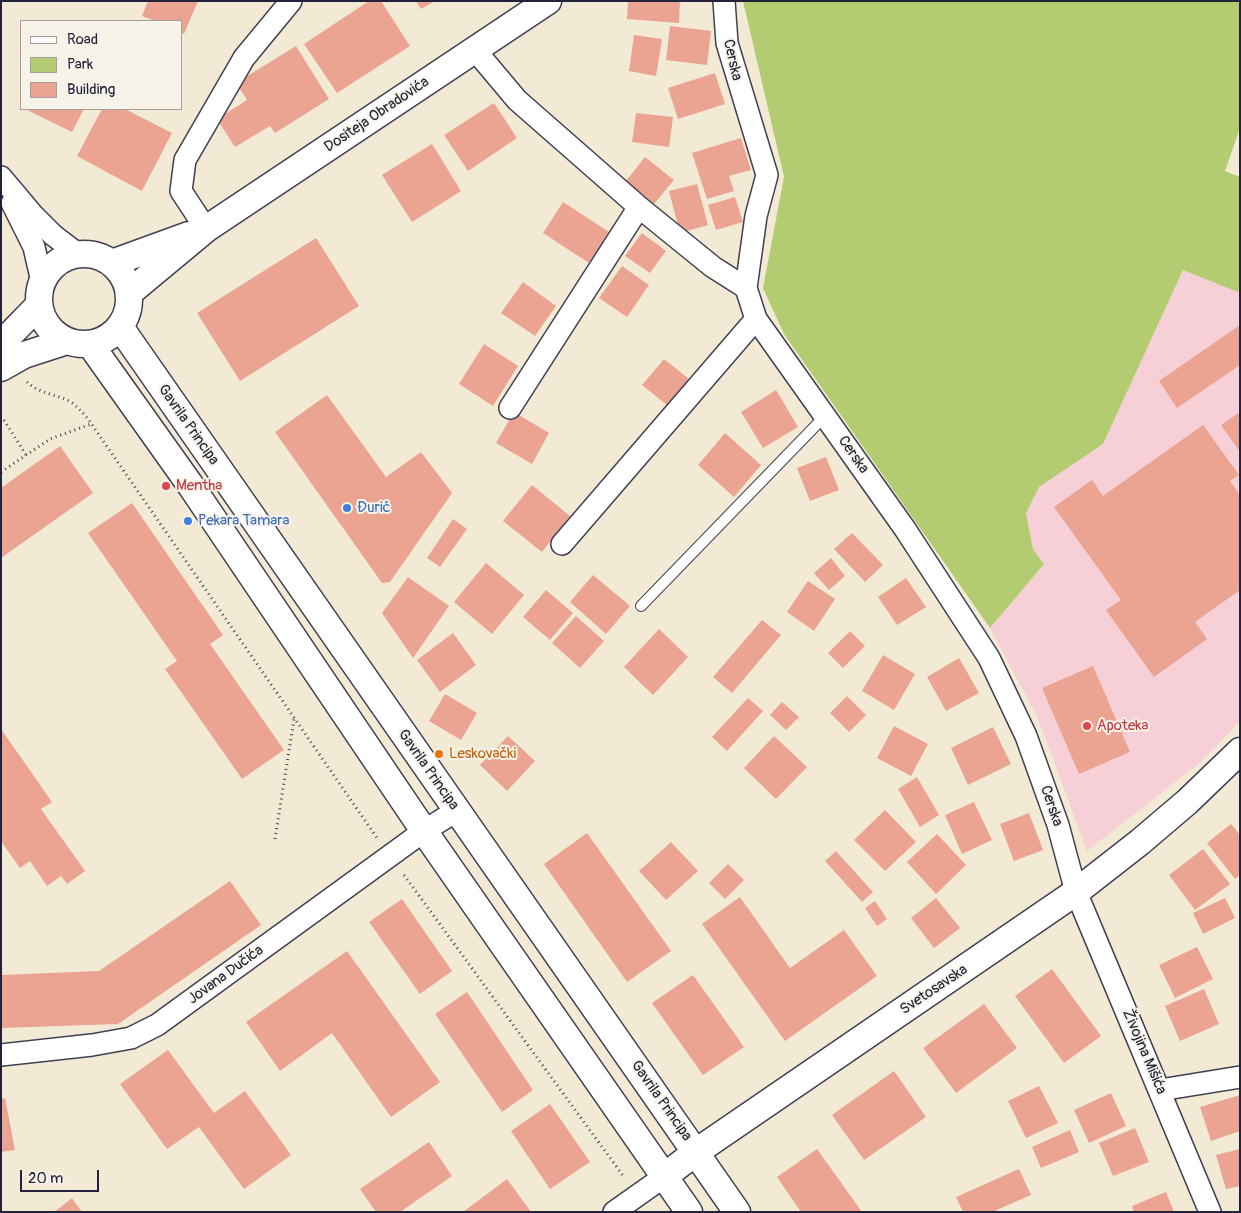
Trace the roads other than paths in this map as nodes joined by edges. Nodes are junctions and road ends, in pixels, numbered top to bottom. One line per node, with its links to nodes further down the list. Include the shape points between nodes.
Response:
1 (291, 1): 8 (street, via 244,58 186,160 181,191)
2 (548, 1): 4 (street, Dositeja Obradovića)
3 (724, 1): 11 (street, Cerska, via 727,43 767,175 756,216)
4 (475, 50): 7 (street, via 517,100); 8 (street, Dositeja Obradovića)
5 (1, 177): 9 (street, via 53,235)
6 (1, 183): 12 (street, via 34,247)
7 (639, 207): 11 (street, via 713,267); 18 (street)
8 (206, 229): 10 (street, Dositeja Obradovića); 13 (street, Dositeja Obradovića)
9 (78, 254): 10 (street, via 102,257); 12 (street, via 67,257 48,271)
10 (112, 263): 13 (street, via 126,282)
11 (746, 288): 14 (street, Cerska)
12 (41, 293): 16 (street, via 42,316 48,326 57,335); 17 (street)
13 (129, 293): 15 (street, via 126,317)
14 (756, 319): 19 (street, Cerska); 20 (street)
15 (120, 327): 16 (street, via 101,341); 23 (street, Gavrila Principa)
16 (78, 342): 17 (street); 24 (street, via 191,486)
17 (4, 358)
18 (510, 408)
19 (825, 416): 21 (lane); 25 (street, Cerska, via 905,529 989,658 1026,736 1058,825)
20 (562, 544)
21 (641, 606)
22 (1240, 751): 25 (street, Svetosavska, via 1174,814)
23 (456, 811): 24 (street, Jovana Dučića); 29 (street, Gavrila Principa)
24 (424, 831): 26 (street, Jovana Dučića, via 157,1026 131,1038); 30 (street)
25 (1076, 892): 28 (street, Živojina Mišića); 29 (street, Svetosavska)
26 (1, 1055)
27 (1240, 1076): 28 (street)
28 (1160, 1090): 34 (street, Živojina Mišića)
29 (696, 1152): 30 (street, Svetosavska); 33 (street, Gavrila Principa)
30 (665, 1176): 31 (street, Svetosavska); 32 (street)
31 (614, 1212)
32 (689, 1212)
33 (737, 1212)
34 (1210, 1212)

